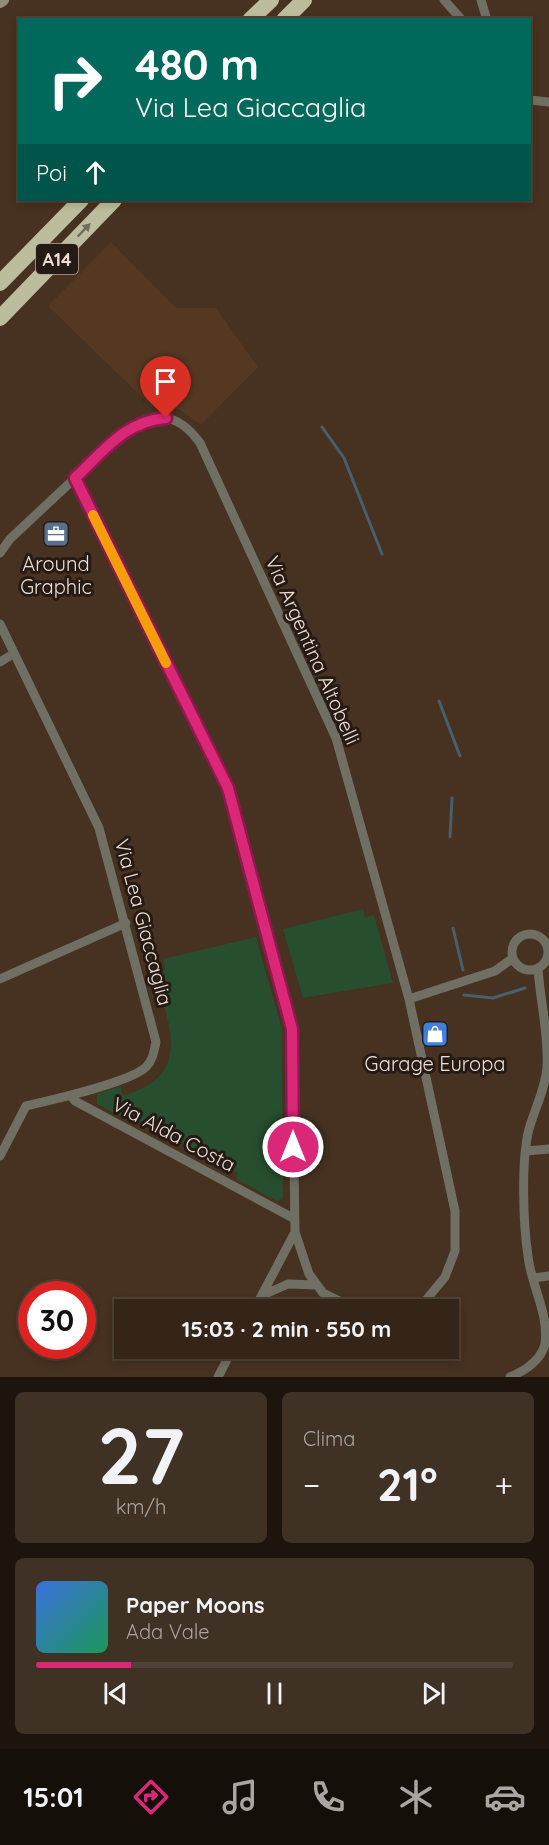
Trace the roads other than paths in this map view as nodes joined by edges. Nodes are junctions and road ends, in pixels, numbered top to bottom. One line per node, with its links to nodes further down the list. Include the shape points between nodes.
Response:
1 (271, 0): 5 (highway)
2 (304, 0): 6 (highway)
3 (444, 0): 7 (street)
4 (481, 0): 8 (street)
5 (252, 18)
6 (286, 18)
7 (460, 18)
8 (486, 18)
9 (531, 100): 10 (street)
10 (549, 102)
11 (80, 201): 13 (highway, A14)
12 (113, 201): 14 (highway, A14, one-way to 12)
13 (0, 283)
14 (0, 318)
15 (75, 478): 16 (street); 25 (street, Via Argentina Altobelli, via 140,422 175,419 189,428 200,443 336,738); 30 (street, via 228,788 292,1029)
16 (0, 553)
17 (0, 624): 18 (street, Via Lea Giaccaglia)
18 (13, 654): 19 (street); 20 (street, Via Lea Giaccaglia, via 99,828)
19 (0, 662)
20 (126, 923): 24 (street); 26 (street, Via Lea Giaccaglia, via 153,1025 154,1056 135,1074)
21 (549, 951): 22 (street, via 539,936 527,934 516,940); 23 (street)
22 (513, 958): 23 (street, via 526,969); 25 (street, via 495,971)
23 (538, 968): 29 (street, via 548,1067)
24 (0, 979)
25 (409, 999): 38 (street, Via Argentina Altobelli, via 455,1211 455,1251 446,1277)
26 (71, 1096): 28 (street, Via Lea Giaccaglia, via 26,1107); 30 (street, Via Alda Costa)
27 (549, 1149): 29 (street)
28 (1, 1151)
29 (526, 1151): 33 (street, via 526,1232)
30 (293, 1218): 31 (street)
31 (295, 1232): 34 (street, via 309,1274); 35 (street)
32 (549, 1276): 33 (street)
33 (533, 1278): 41 (street, via 545,1310 545,1346 535,1361)
34 (317, 1285): 35 (street, via 288,1284); 37 (street)
35 (261, 1296): 36 (street)
36 (260, 1299)
37 (335, 1299)
38 (427, 1299)
39 (228, 1359): 40 (street)
40 (218, 1377)
41 (510, 1377)

